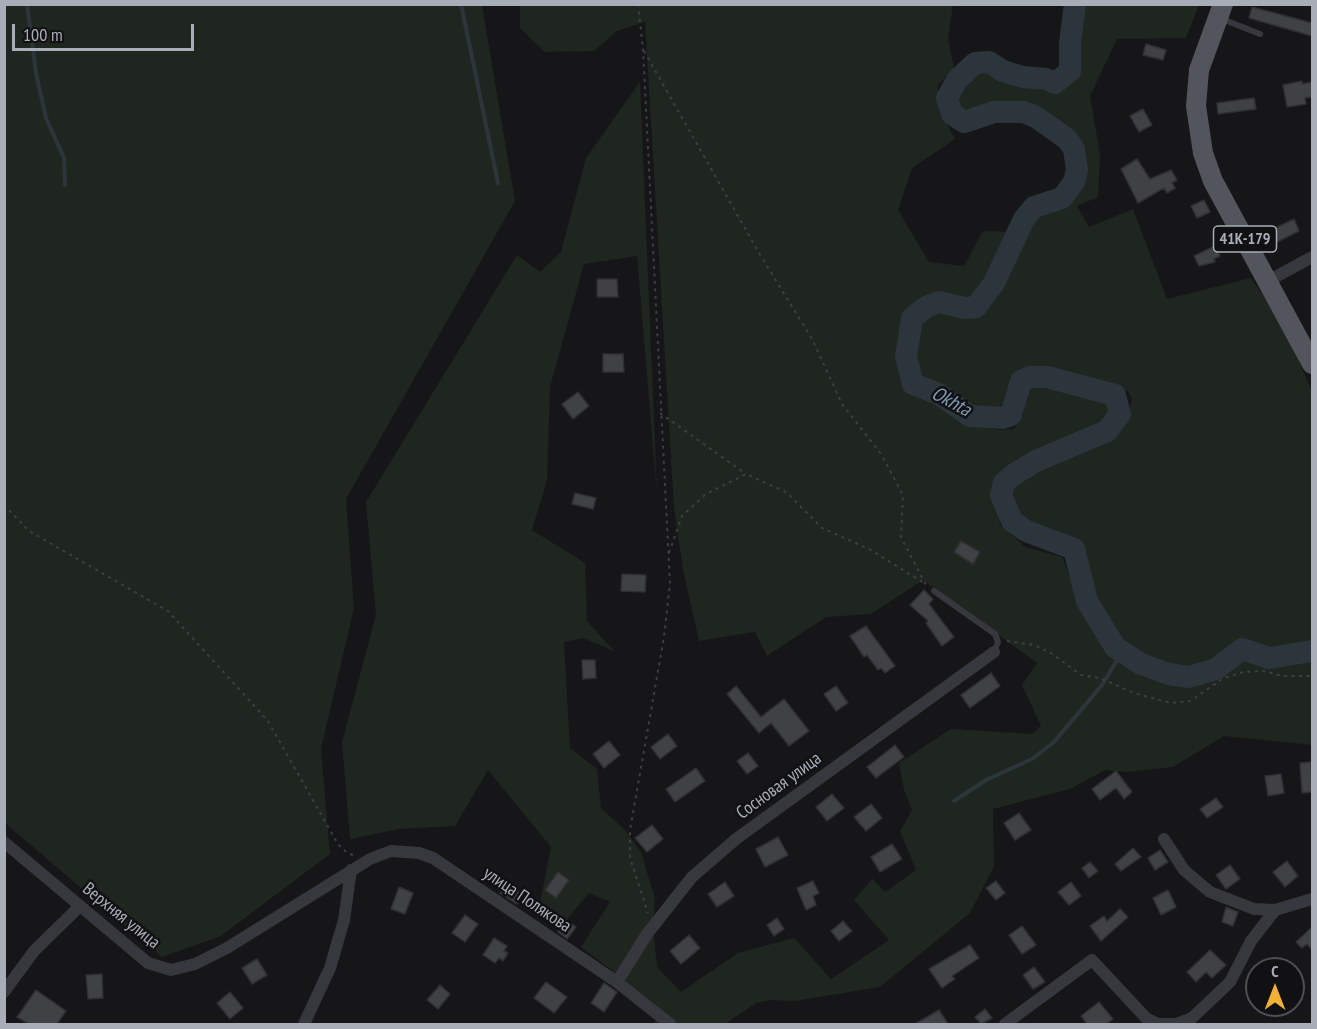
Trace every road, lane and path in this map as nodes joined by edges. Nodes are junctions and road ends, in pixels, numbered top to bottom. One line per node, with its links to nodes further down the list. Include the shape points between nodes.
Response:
1 (638, 4): 4 (path)
2 (1220, 11): 3 (lane); 6 (main road, 41К-179, via 1199,70 1196,106 1203,153 1213,181)
3 (1260, 34)
4 (643, 50): 8 (path); 12 (path, via 812,339 842,404 881,454 903,495 901,537)
5 (1312, 257): 6 (street)
6 (1268, 281): 7 (main road, 41К-179)
7 (1312, 364)
8 (660, 413): 9 (path); 11 (path)
9 (746, 474): 11 (path, via 706,494 682,516); 12 (path, via 786,492 822,528 869,549)
10 (4, 505): 18 (path, via 29,531 168,610 268,721 342,849)
11 (668, 555): 23 (path, via 670,584 664,637 630,830 630,858)
12 (926, 585): 13 (path)
13 (934, 591): 14 (lane, via 995,634)
14 (996, 647): 15 (path, via 1015,641 1034,645 1081,675 1171,703 1190,701 1205,688 1243,672); 23 (street, Сосновая улица, via 736,839 692,877)
15 (1312, 676)
16 (1164, 839): 22 (street, via 1184,870 1210,892 1254,909)
17 (4, 842): 21 (street, Верхняя улица)
18 (370, 859): 19 (street, улица Полякова); 24 (street, улица Полякова, via 391,851 433,858)
19 (351, 870): 21 (street, Верхняя улица, via 227,948 195,964 171,970 148,963); 26 (street, via 344,920 330,968)
20 (1312, 899): 22 (street)
21 (80, 906): 25 (street, via 34,951)
22 (1275, 910): 29 (street, via 1251,941 1230,982 1192,1018 1176,1024 1158,1024 1146,1018 1092,960)
23 (652, 927): 24 (street, Сосновая улица)
24 (616, 982): 28 (street, улица Полякова)
25 (4, 992)
26 (306, 1020): 27 (street)
27 (318, 1024)
28 (670, 1024)
29 (1005, 1024)

